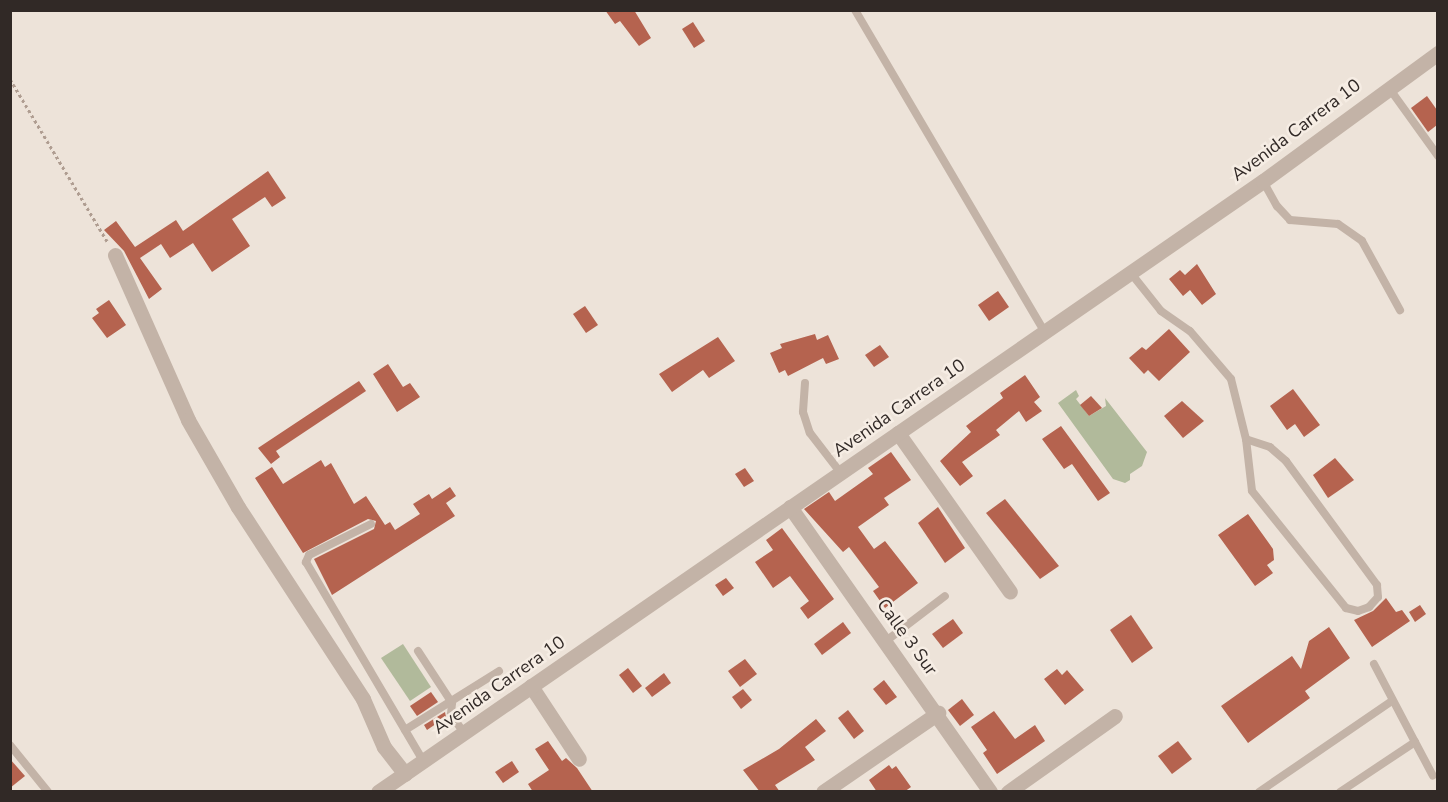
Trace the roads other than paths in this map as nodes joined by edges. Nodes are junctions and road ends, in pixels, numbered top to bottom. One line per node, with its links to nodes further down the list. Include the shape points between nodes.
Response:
1 (855, 10): 9 (lane)
2 (1437, 53): 3 (street, Avenida Carrera 10)
3 (1388, 86): 4 (lane); 5 (street, Avenida Carrera 10)
4 (1437, 156)
5 (1263, 181): 7 (street, Avenida Carrera 10); 8 (lane, via 1290,220 1338,224 1362,241)
6 (116, 255): 33 (street, via 188,420 238,507 363,699 384,747)
7 (1130, 272): 9 (street, Avenida Carrera 10); 12 (lane, via 1161,310 1190,331 1231,379)
8 (1400, 310)
9 (1044, 331): 11 (street, Avenida Carrera 10)
10 (805, 383): 13 (lane, via 803,412 810,433)
11 (898, 433): 13 (street, Avenida Carrera 10); 16 (street)
12 (1246, 439): 12 (lane, via 1252,491 1346,608 1358,611 1369,607 1378,597 1377,585 1286,461 1270,447)
13 (840, 472): 14 (street, Avenida Carrera 10)
14 (790, 507): 18 (street, Calle 3 Sur); 22 (street, Avenida Carrera 10)
15 (371, 525): 27 (lane, via 309,555 306,562)
16 (1010, 592)
17 (945, 596): 18 (lane)
18 (886, 640): 25 (street, Calle 3 Sur)
19 (418, 651): 24 (lane)
20 (1374, 664): 23 (lane)
21 (499, 671): 24 (lane)
22 (531, 686): 28 (street, Avenida Carrera 10); 31 (street)
23 (1392, 701): 29 (lane); 35 (lane)
24 (452, 703): 27 (lane); 28 (lane, via 451,714)
25 (938, 713): 38 (street); 39 (street, Calle 3 Sur)
26 (1115, 716): 40 (street)
27 (405, 730): 32 (lane)
28 (464, 733): 32 (street, Avenida Carrera 10)
29 (1415, 742): 34 (lane); 41 (lane)
30 (10, 744): 36 (lane)
31 (579, 759)
32 (424, 762): 33 (street, Avenida Carrera 10)
33 (405, 774): 37 (street, Avenida Carrera 10)
34 (1433, 776)
35 (1260, 791)
36 (48, 792)
37 (378, 792)
38 (823, 792)
39 (990, 792)
40 (1008, 792)
41 (1340, 792)

